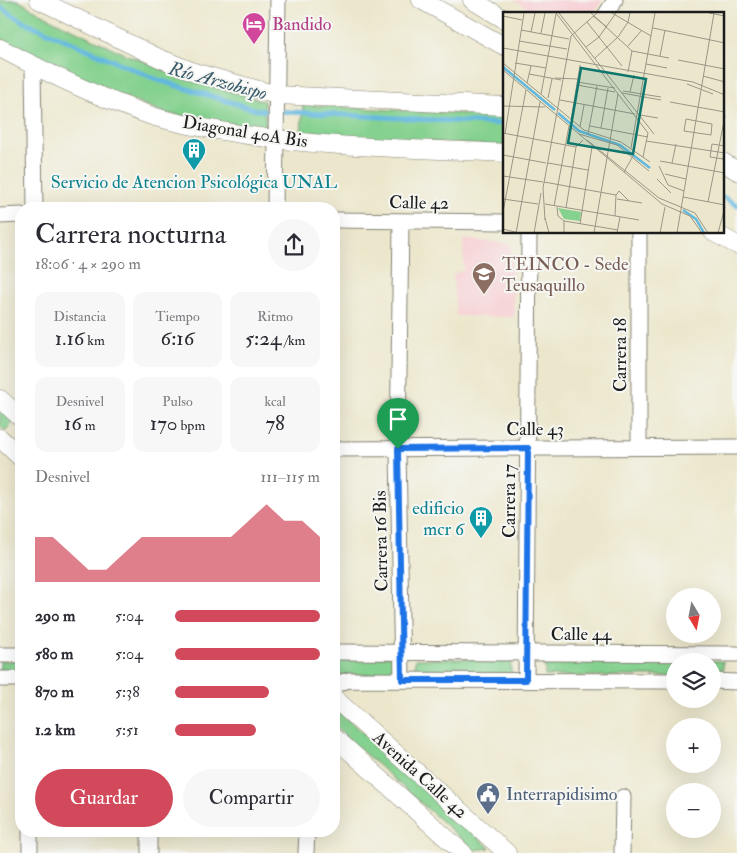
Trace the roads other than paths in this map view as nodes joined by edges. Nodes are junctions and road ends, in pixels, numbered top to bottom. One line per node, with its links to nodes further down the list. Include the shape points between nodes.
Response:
1 (39, 0): 11 (street, via 159,58)
2 (278, 0): 11 (street)
3 (421, 0): 8 (street)
4 (472, 0): 7 (street)
5 (615, 0): 6 (street)
6 (607, 12)
7 (503, 18)
8 (503, 45)
9 (0, 48): 10 (street, Diagonal 40A Bis)
10 (34, 66): 13 (street, Diagonal 40A Bis, via 153,116 200,128); 17 (street)
11 (277, 98): 12 (street); 13 (street)
12 (503, 106)
13 (276, 138): 14 (street, Diagonal 40A Bis, via 296,143); 18 (street)
14 (503, 153)
15 (724, 163): 16 (street)
16 (737, 171)
17 (35, 202)
18 (275, 202)
19 (0, 216): 20 (street)
20 (15, 216)
21 (340, 220): 22 (street, Calle 42)
22 (400, 221): 23 (street, Calle 42); 34 (street, Carrera 16 Bis)
23 (503, 222)
24 (529, 234): 32 (street, Carrera 17)
25 (639, 234): 30 (street, Carrera 18)
26 (716, 234): 27 (street)
27 (737, 246)
28 (0, 399): 29 (street)
29 (15, 413)
30 (639, 447): 31 (street, Calle 43); 32 (street, Calle 43)
31 (737, 447)
32 (528, 448): 34 (street, Calle 43); 37 (street, Carrera 17)
33 (340, 449): 34 (street, Calle 43)
34 (398, 449): 36 (street, Carrera 16 Bis)
35 (340, 652): 36 (street, Calle 44)
36 (402, 652): 37 (street, Calle 44); 43 (street, Carrera 16 Bis)
37 (527, 653): 38 (street, Calle 44); 44 (street, Carrera 17)
38 (737, 654)
39 (0, 655): 40 (street)
40 (15, 655)
41 (0, 679): 42 (street)
42 (15, 679)
43 (402, 680): 44 (street); 48 (street)
44 (526, 680): 45 (street)
45 (666, 681)
46 (721, 681): 47 (street)
47 (737, 682)
48 (340, 683)
49 (340, 703): 59 (street, Avenida Calle 42)
50 (340, 742): 58 (street, Avenida Calle 42)
51 (623, 797): 60 (street)
52 (30, 837): 55 (street)
53 (149, 837): 56 (street)
54 (307, 837): 57 (street)
55 (30, 853)
56 (148, 853)
57 (306, 853)
58 (463, 853)
59 (507, 853)
60 (622, 853)

